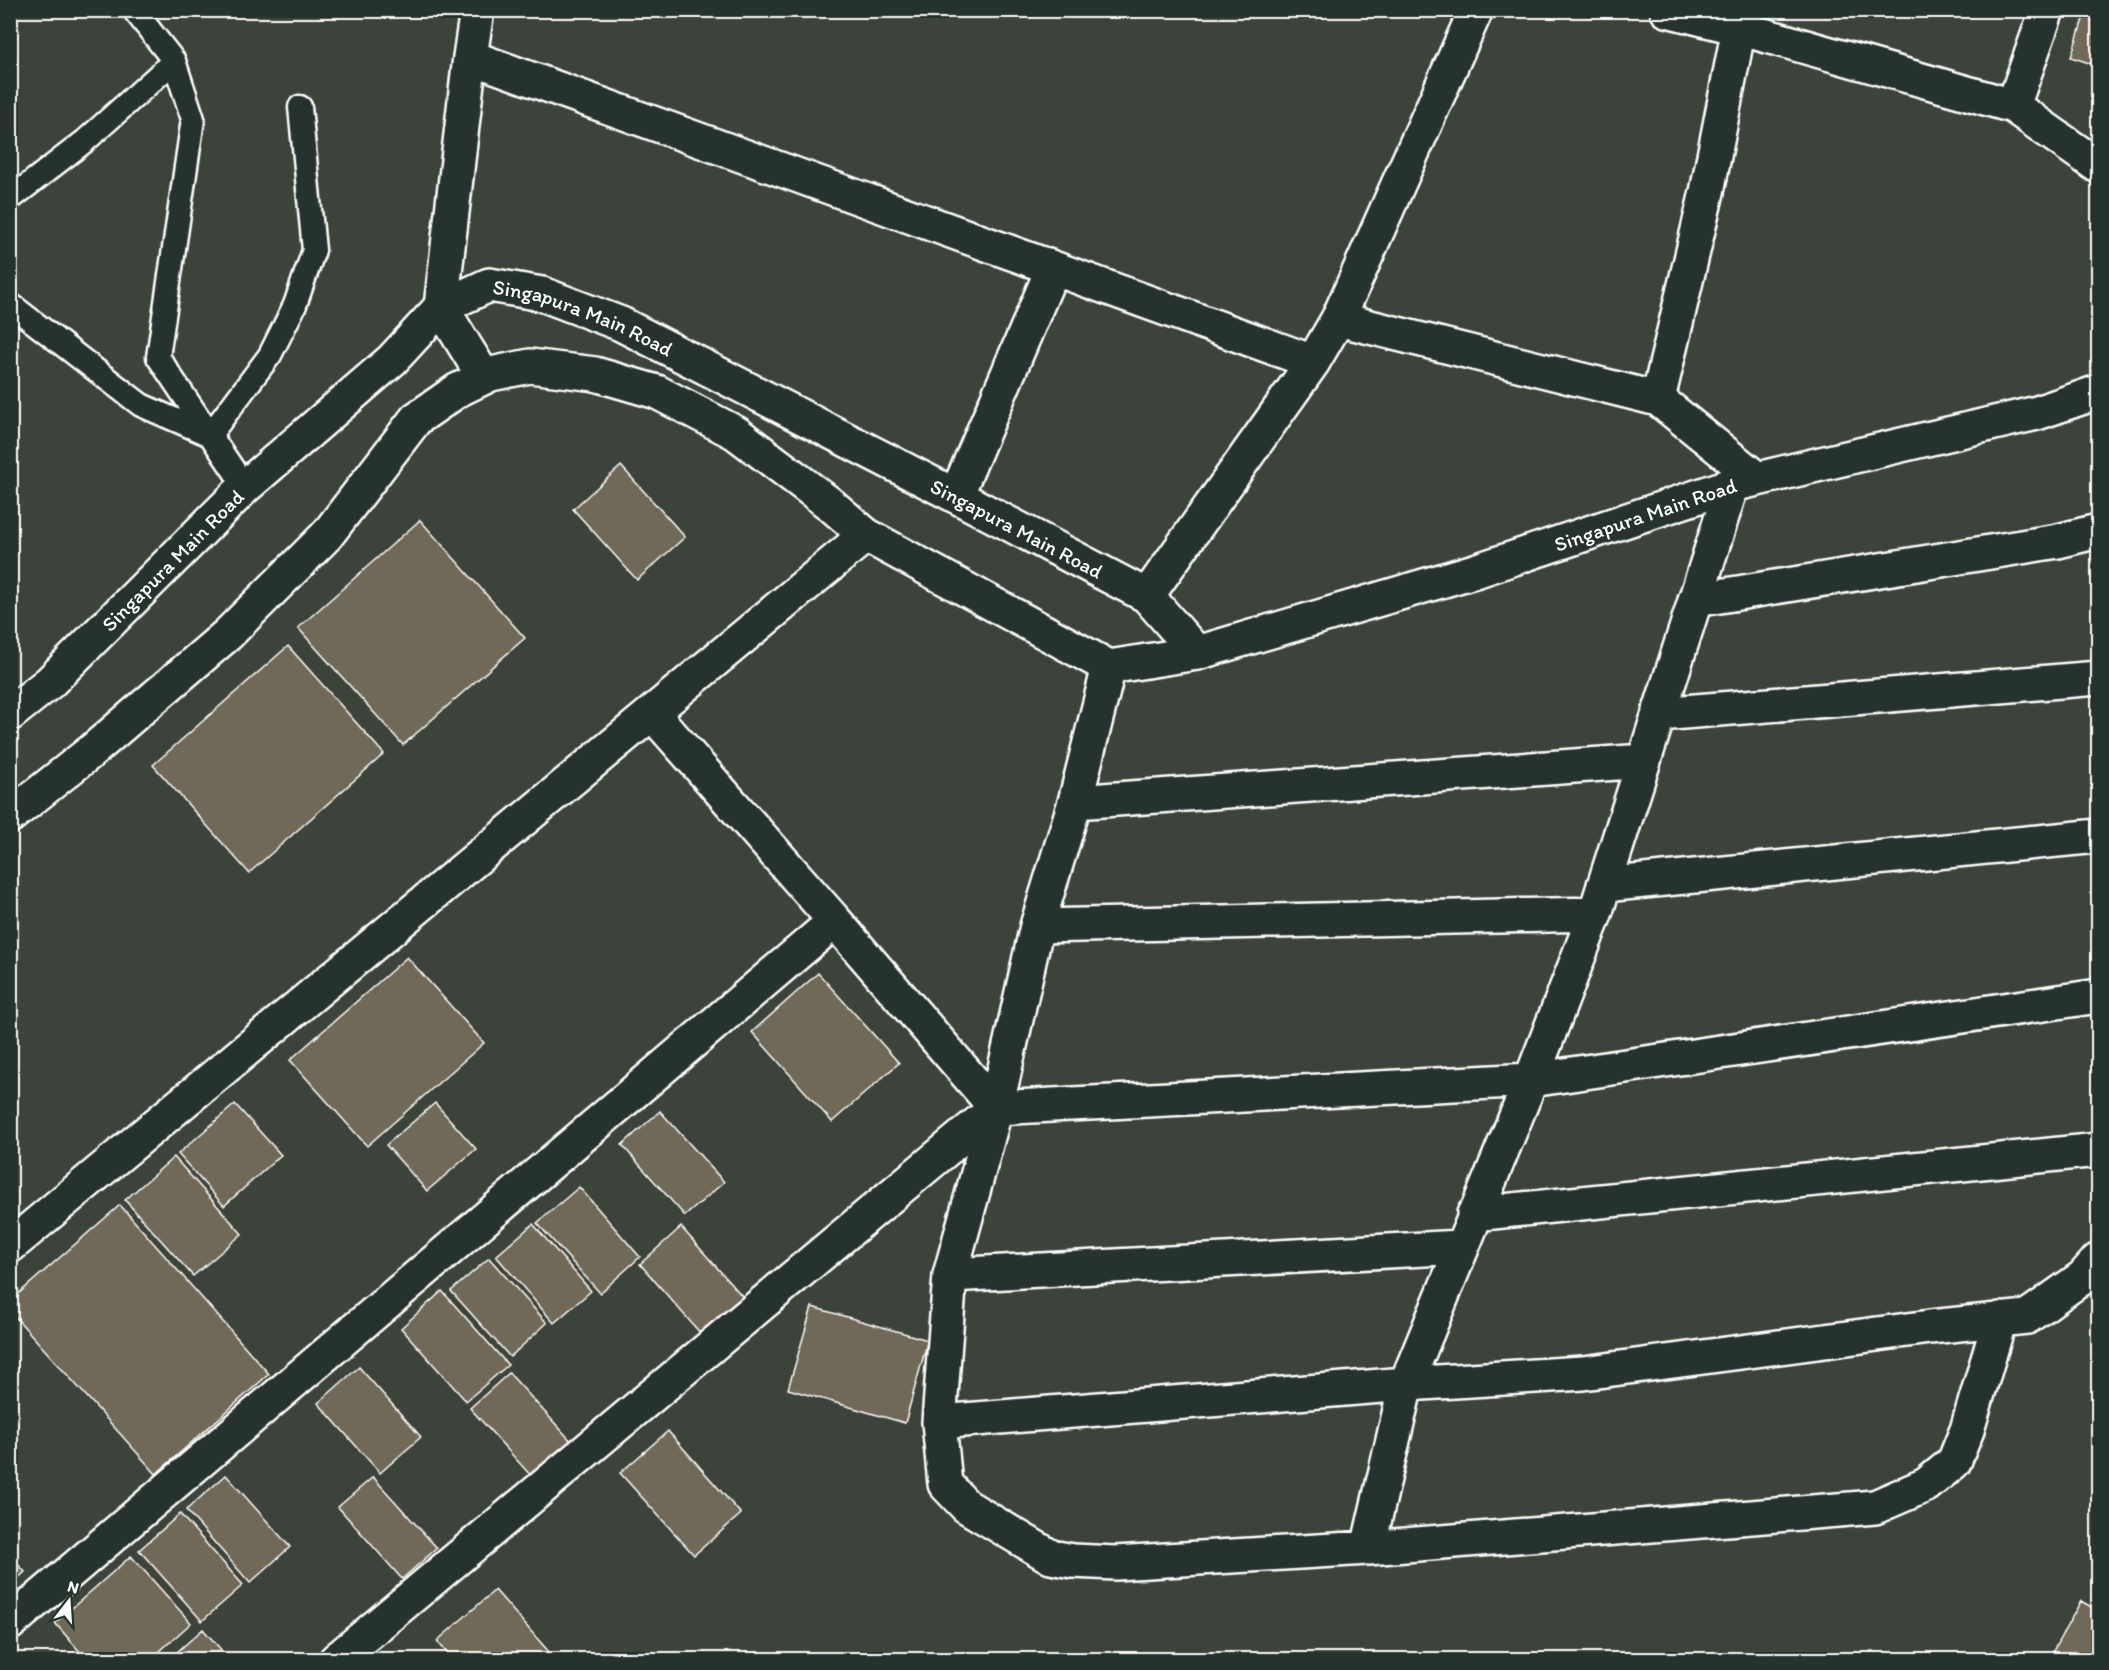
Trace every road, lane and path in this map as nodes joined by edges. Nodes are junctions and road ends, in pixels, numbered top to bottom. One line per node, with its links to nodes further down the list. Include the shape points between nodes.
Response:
1 (134, 10): 8 (lane)
2 (477, 10): 7 (street)
3 (1476, 10): 16 (street)
4 (1667, 10): 6 (street)
5 (2047, 10): 9 (street)
6 (1742, 19): 9 (street); 20 (street, via 1707,192)
7 (470, 57): 13 (street); 15 (street)
8 (174, 61): 12 (lane, via 85,141); 21 (lane, via 193,119 158,357)
9 (2013, 106): 11 (street)
10 (300, 107): 21 (lane, via 314,250 295,305 270,355)
11 (2098, 166)
12 (10, 199)
13 (1053, 268): 17 (street); 24 (street)
14 (10, 304): 21 (lane, via 141,405)
15 (441, 307): 18 (street); 23 (street, Singapura Main Road, via 392,360); 24 (street, Singapura Main Road, via 489,285 542,294 621,324)
16 (1338, 319): 17 (street); 20 (street)
17 (1313, 362): 27 (street)
18 (484, 378): 26 (street, via 530,366 595,374 657,392 736,433); 37 (street, via 458,390 416,419 327,536 228,634)
19 (2098, 392): 22 (street, Singapura Main Road, via 2037,412)
20 (1658, 399): 22 (street)
21 (210, 435): 23 (lane)
22 (1744, 482): 28 (street); 29 (street, Singapura Main Road, via 1478,570)
23 (245, 486): 33 (street, Singapura Main Road, via 50,682)
24 (956, 496): 27 (street, Singapura Main Road)
25 (2098, 531): 28 (street, via 2058,541)
26 (866, 535): 30 (street); 32 (street)
27 (1147, 596): 29 (street, Singapura Main Road)
28 (1695, 600): 34 (street)
29 (1197, 653): 30 (street, Singapura Main Road)
30 (1109, 667): 36 (street)
31 (2098, 678): 34 (street)
32 (651, 713): 40 (street); 47 (street)
33 (10, 714)
34 (1659, 714): 35 (street)
35 (1644, 761): 36 (street); 39 (street)
36 (1075, 802): 41 (street)
37 (10, 816)
38 (2098, 836): 39 (street)
39 (1599, 900): 41 (street); 43 (street)
40 (835, 921): 44 (street); 55 (street)
41 (1037, 926): 44 (street)
42 (2098, 996): 43 (street)
43 (1531, 1080): 44 (street); 46 (street)
44 (996, 1108): 50 (street); 56 (street)
45 (2098, 1150): 46 (street)
46 (1474, 1214): 48 (street)
47 (13, 1239)
48 (1461, 1247): 50 (street); 52 (street)
49 (2096, 1267): 51 (street, via 2027,1317)
50 (950, 1275): 53 (street)
51 (2000, 1319): 52 (street, via 1582,1373); 54 (street, via 1954,1462 1926,1485 1875,1507)
52 (1406, 1384): 53 (street); 54 (street)
53 (939, 1422): 54 (street, via 945,1484 966,1506 1051,1557 1115,1563)
54 (1368, 1548)
55 (10, 1623)
56 (336, 1659)

